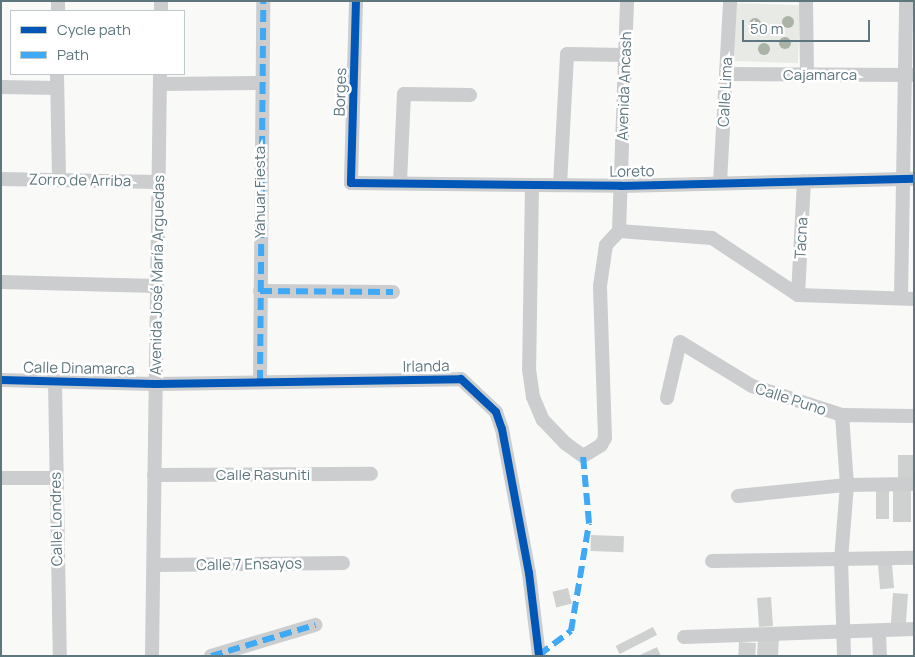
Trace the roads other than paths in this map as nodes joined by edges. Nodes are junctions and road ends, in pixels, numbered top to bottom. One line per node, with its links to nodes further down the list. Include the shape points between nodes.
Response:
1 (263, 1): 13 (street, Yahuar Fiesta)
2 (356, 1): 24 (street, Borges)
3 (627, 1): 7 (street, Avenida Ancash)
4 (730, 1): 8 (street, Calle Lima)
5 (805, 1): 10 (street)
6 (906, 1): 11 (street)
7 (625, 55): 26 (street, via 567,54); 27 (street, Avenida Ancash)
8 (726, 74): 10 (street, Cajamarca); 23 (street, Calle Lima)
9 (57, 75): 15 (street)
10 (807, 75): 11 (street, Cajamarca)
11 (909, 75): 19 (street)
12 (160, 79): 13 (street); 21 (street, Avenida José María Arguedas)
13 (262, 83): 31 (street, Yahuar Fiesta)
14 (1, 87): 15 (street)
15 (57, 88): 18 (street)
16 (470, 95): 22 (street, via 404,94)
17 (1, 178): 18 (street, Zorro de Arriba)
18 (59, 179): 21 (street, Zorro de Arriba)
19 (908, 179): 20 (street, Loreto); 34 (street)
20 (804, 180): 23 (street, Loreto); 33 (street, Tacna)
21 (158, 182): 30 (street, Avenida José María Arguedas)
22 (400, 182): 24 (street, Loreto); 25 (street, Loreto)
23 (720, 182): 27 (street, Loreto)
24 (351, 183)
25 (532, 185): 26 (street, Loreto); 28 (street, via 529,369 533,397 543,420 583,456 601,445 605,438 600,337 602,265 606,245)
26 (560, 185): 27 (street, Loreto)
27 (621, 186): 28 (street, Avenida Ancash)
28 (618, 231): 33 (street, via 712,238)
29 (1, 282): 30 (street)
30 (157, 286): 38 (street, Avenida José María Arguedas)
31 (260, 291): 32 (street); 37 (street, Yahuar Fiesta)
32 (393, 292)
33 (798, 295): 34 (street)
34 (907, 298)
35 (1, 380): 36 (street, Calle Dinamarca)
36 (55, 381): 38 (street, Calle Dinamarca); 45 (street, Calle Londres)
37 (260, 382): 38 (street, Irlanda); 62 (street, Irlanda, via 461,379 489,405 496,412 502,429 529,573)
38 (155, 384): 43 (street, Avenida José María Arguedas)
39 (667, 398): 40 (street, Calle Puno, via 680,342 752,386)
40 (842, 415): 41 (street, Calle Puno); 47 (street)
41 (914, 416)
42 (371, 474): 43 (street, Calle Rasuniti)
43 (154, 475): 53 (street, Avenida José María Arguedas)
44 (1, 478): 45 (street)
45 (55, 478): 59 (street, Calle Londres)
46 (914, 484): 47 (street)
47 (847, 485): 48 (street); 50 (street)
48 (738, 496)
49 (914, 558): 50 (street)
50 (841, 559): 51 (street); 56 (street)
51 (712, 562)
52 (343, 563): 53 (street, Calle 7 Ensayos)
53 (154, 565): 60 (street, Avenida José María Arguedas)
54 (314, 624): 61 (street)
55 (914, 629): 57 (street)
56 (844, 631): 57 (street); 58 (street); 63 (street)
57 (879, 631): 64 (street)
58 (684, 637)
59 (60, 656)
60 (152, 656)
61 (211, 656)
62 (539, 656)
63 (844, 656)
64 (880, 656)

